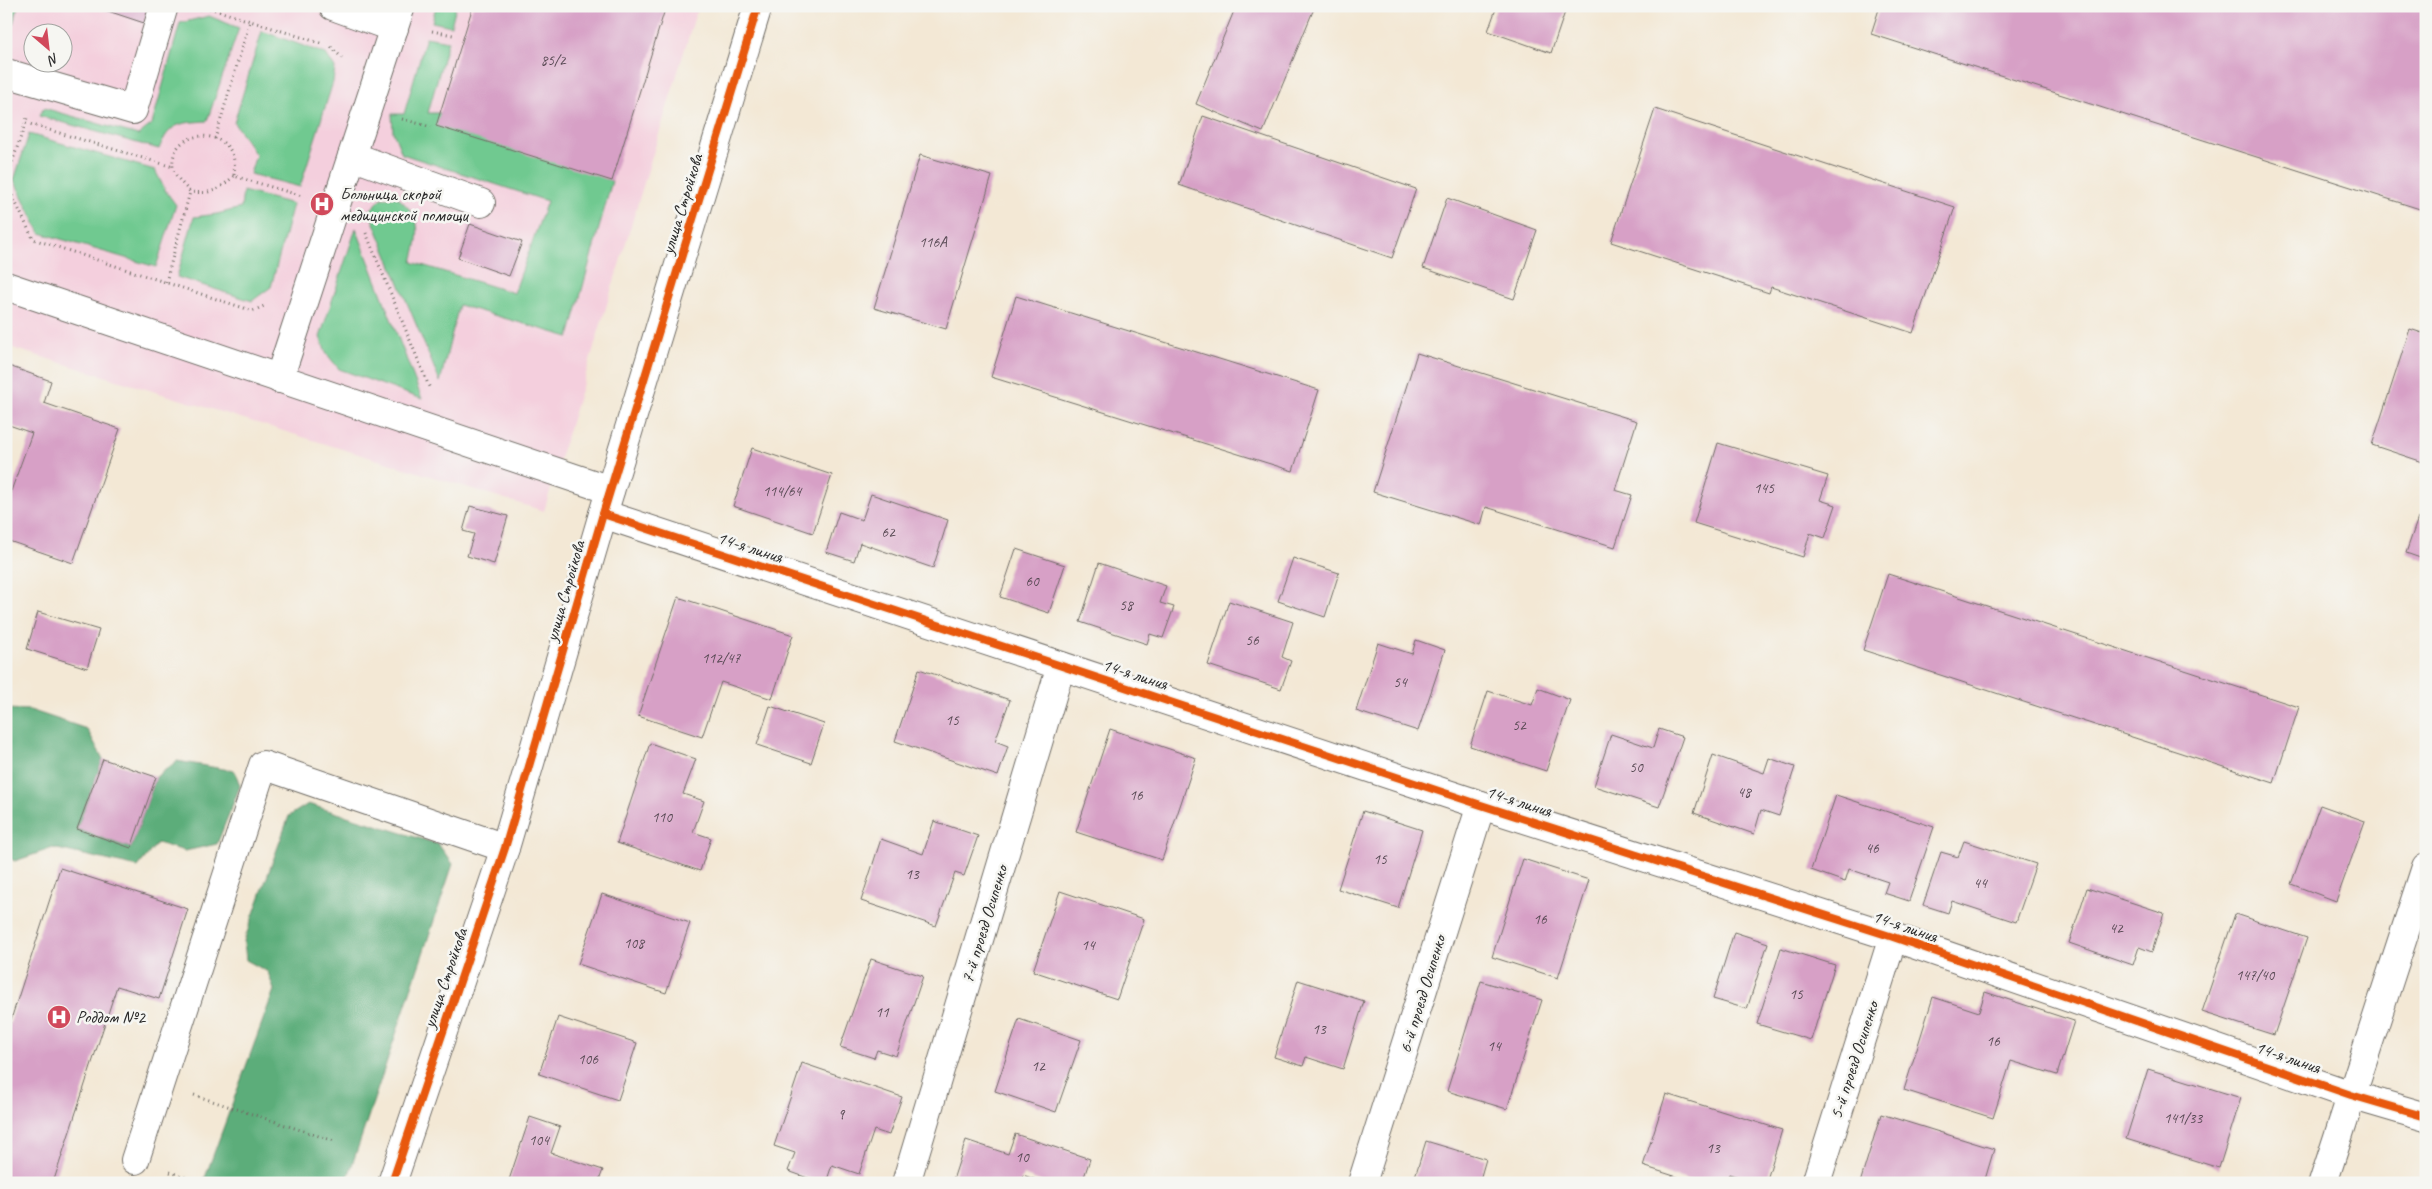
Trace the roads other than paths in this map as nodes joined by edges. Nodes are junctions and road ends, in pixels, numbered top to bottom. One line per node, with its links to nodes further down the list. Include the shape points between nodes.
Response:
1 (164, 6): 5 (street, via 133,110)
2 (333, 6): 4 (street)
3 (758, 6): 10 (street, улица Стройкова)
4 (398, 17): 6 (street)
5 (6, 73)
6 (352, 156): 7 (street); 9 (street)
7 (481, 203)
8 (6, 286): 9 (street, 14-я линия)
9 (279, 379): 10 (street, 14-я линия, via 449,436)
10 (606, 502): 11 (street, 14-я линия); 13 (street, улица Стройкова)
11 (1062, 666): 12 (street, 14-я линия); 20 (street, 7-й проезд Осипенко)
12 (1481, 805): 15 (street, 14-я линия); 21 (street, 6-й проезд Осипенко)
13 (505, 848): 18 (street, via 263,765); 19 (street, улица Стройкова)
14 (2426, 867): 16 (street)
15 (1893, 937): 16 (street, 14-я линия); 22 (street, 5-й проезд Осипенко)
16 (2351, 1095): 17 (street, 14-я линия); 23 (street)
17 (2426, 1118)
18 (135, 1160)
19 (392, 1183)
20 (906, 1183)
21 (1362, 1183)
22 (1816, 1183)
23 (2323, 1183)

